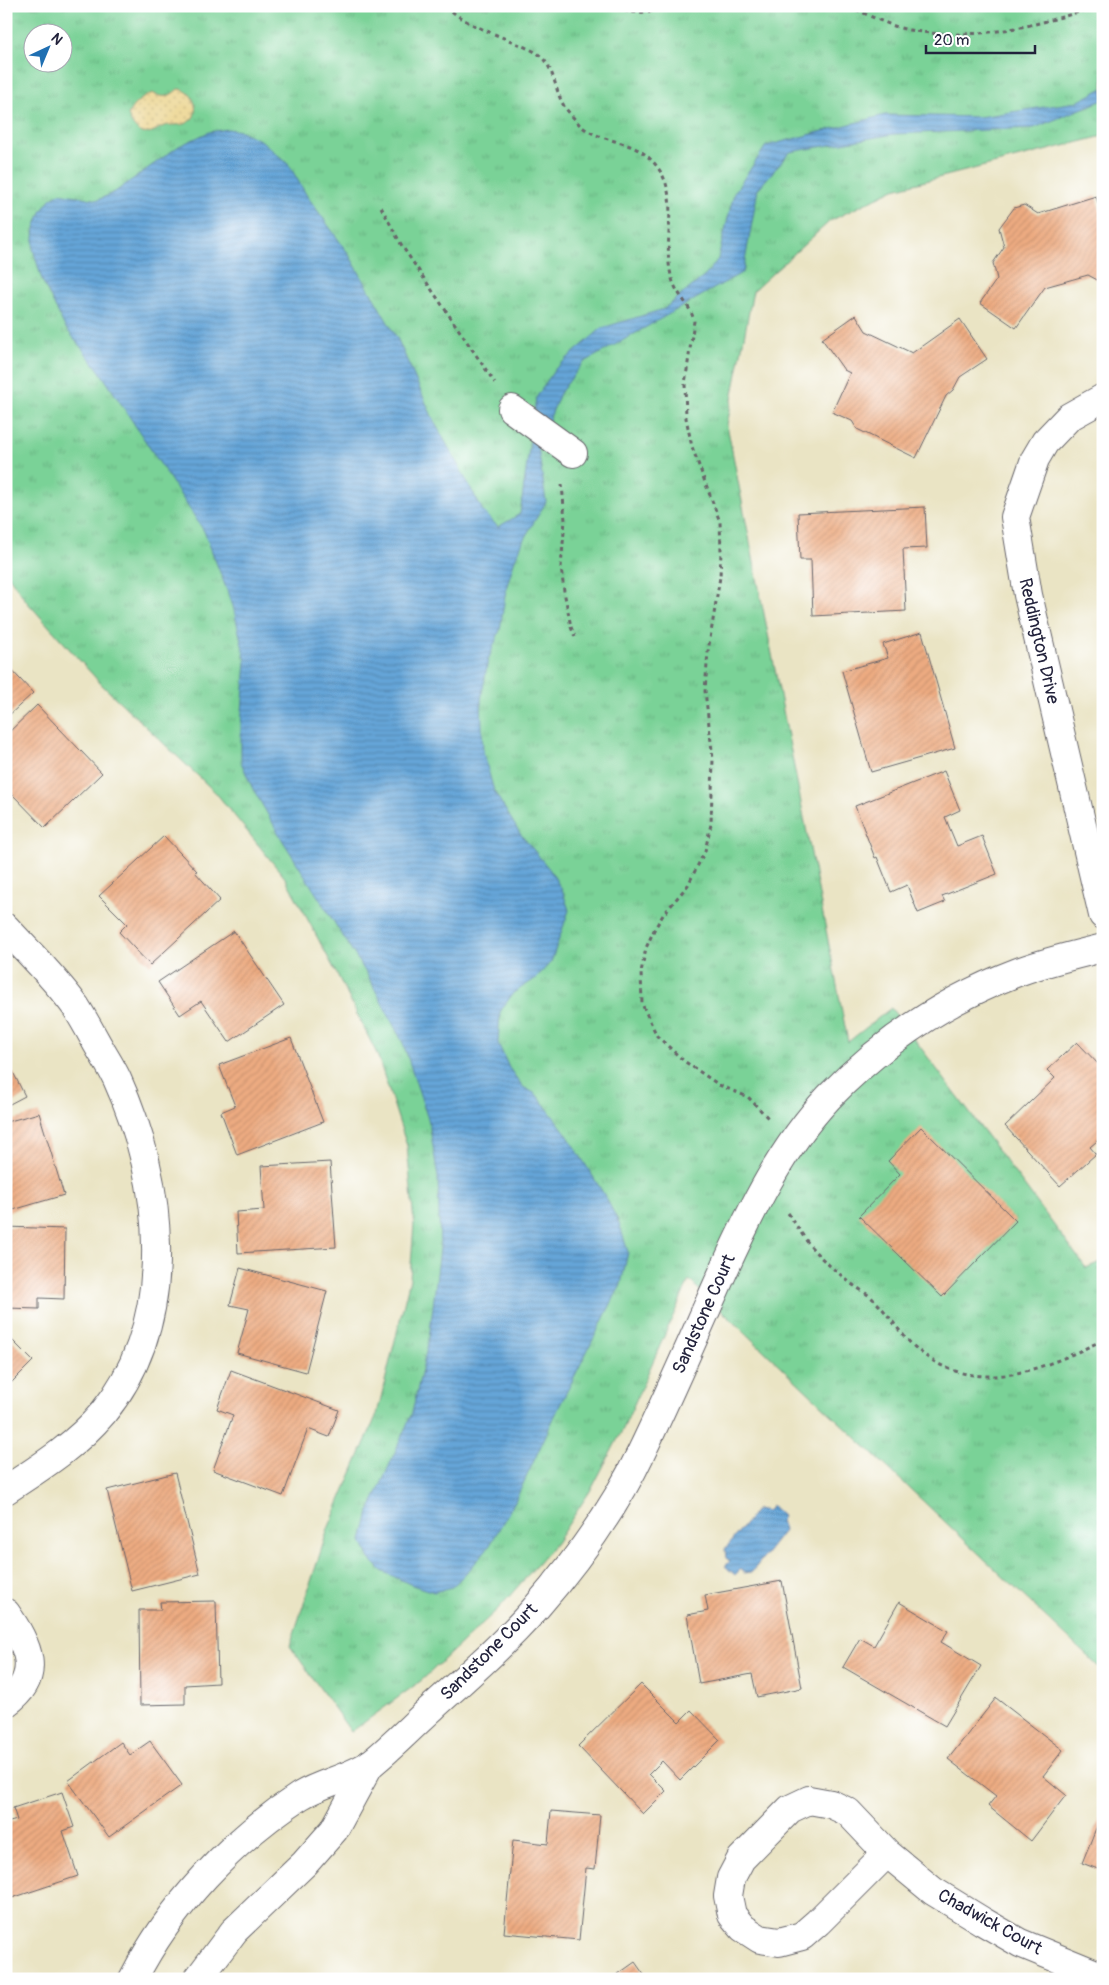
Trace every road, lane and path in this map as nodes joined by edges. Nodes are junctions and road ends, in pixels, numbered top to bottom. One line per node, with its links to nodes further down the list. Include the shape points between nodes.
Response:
1 (446, 6): 14 (path, via 471,24 536,52 550,66 564,105 580,126 646,155 662,173 670,198 668,254 673,282 693,313 694,322 685,384 686,418 692,447 720,522 720,578 705,691 713,759 713,794 705,851 688,885 664,915 646,948 641,972 642,1004 656,1036 684,1062 719,1085 748,1097)
2 (609, 6): 3 (path, via 647,14)
3 (670, 6)
4 (849, 6): 5 (path, via 907,30 939,34 1002,32)
5 (1097, 6)
6 (381, 207): 8 (path, via 402,246)
7 (1103, 398): 11 (street, Reddington Drive, via 1069,417 1045,442 1035,459 1015,517 1028,595)
8 (514, 410): 9 (street)
9 (563, 446): 10 (path, via 565,520 561,567)
10 (575, 637)
11 (1103, 915)
12 (6, 928): 17 (street, via 76,1008 117,1079 140,1140 146,1166 156,1219 156,1269 140,1350 104,1411 65,1451)
13 (1103, 948): 15 (street, Sandstone Court, via 1018,972 978,989 923,1019 856,1070 828,1098 800,1131)
14 (771, 1120)
15 (774, 1172): 16 (path, via 788,1213 812,1248 849,1282 871,1296 897,1329 938,1365 966,1375 1007,1376 1046,1365); 20 (street, Sandstone Court, via 750,1212 640,1456 576,1559 532,1612 483,1661)
16 (1103, 1340)
17 (6, 1490)
18 (6, 1614): 19 (street, via 28,1651 30,1666 25,1684)
19 (6, 1703)
20 (370, 1764): 23 (street, Sandstone Court, via 304,1794 261,1824 219,1862 179,1907); 24 (street, Sandstone Court, via 334,1830 305,1864 234,1931)
21 (887, 1853): 21 (street, Chadwick Court, via 848,1812 809,1800 790,1809 741,1859 731,1878 728,1896 732,1915 760,1940 779,1942 802,1936); 22 (street, Chadwick Court, via 933,1891 1020,1943)
22 (1103, 1976)
23 (133, 1979)
24 (198, 1979)

